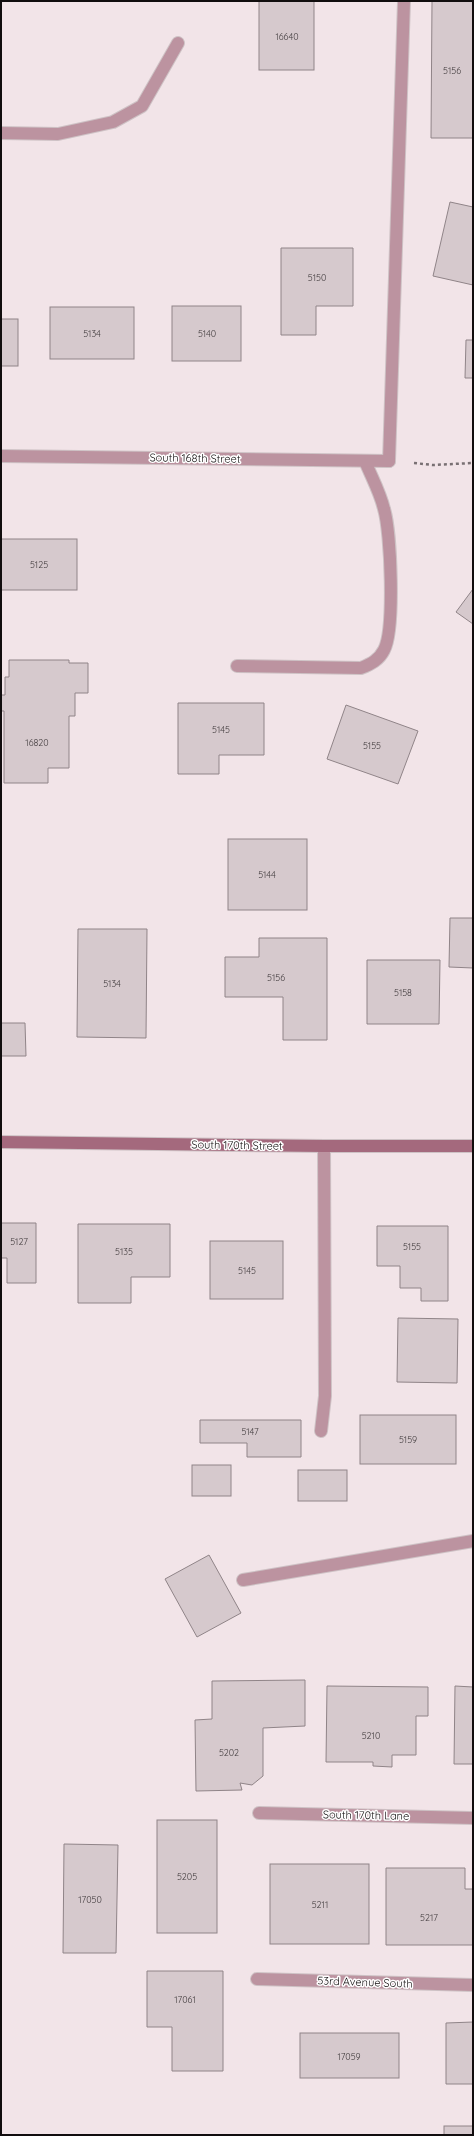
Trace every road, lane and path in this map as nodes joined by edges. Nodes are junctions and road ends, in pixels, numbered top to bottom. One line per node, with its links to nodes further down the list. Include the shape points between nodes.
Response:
1 (404, 1): 6 (street)
2 (178, 43): 3 (street, via 142,106 112,122 58,134)
3 (1, 133)
4 (1, 456): 5 (street, South 168th Street)
5 (365, 461): 6 (street, South 168th Street); 8 (street, via 384,508 389,535 390,629 384,650 374,663 361,668)
6 (389, 461): 7 (path, via 433,465)
7 (473, 463)
8 (237, 666)
9 (1, 1142): 10 (street, South 170th Street)
10 (324, 1146): 11 (street, South 170th Street); 12 (street, via 325,1396)
11 (473, 1146)
12 (321, 1432)
13 (473, 1541): 14 (street)
14 (243, 1580)
15 (259, 1813): 16 (street, South 170th Lane)
16 (473, 1818)
17 (257, 1979): 18 (street, 53rd Avenue South)
18 (473, 1985)

